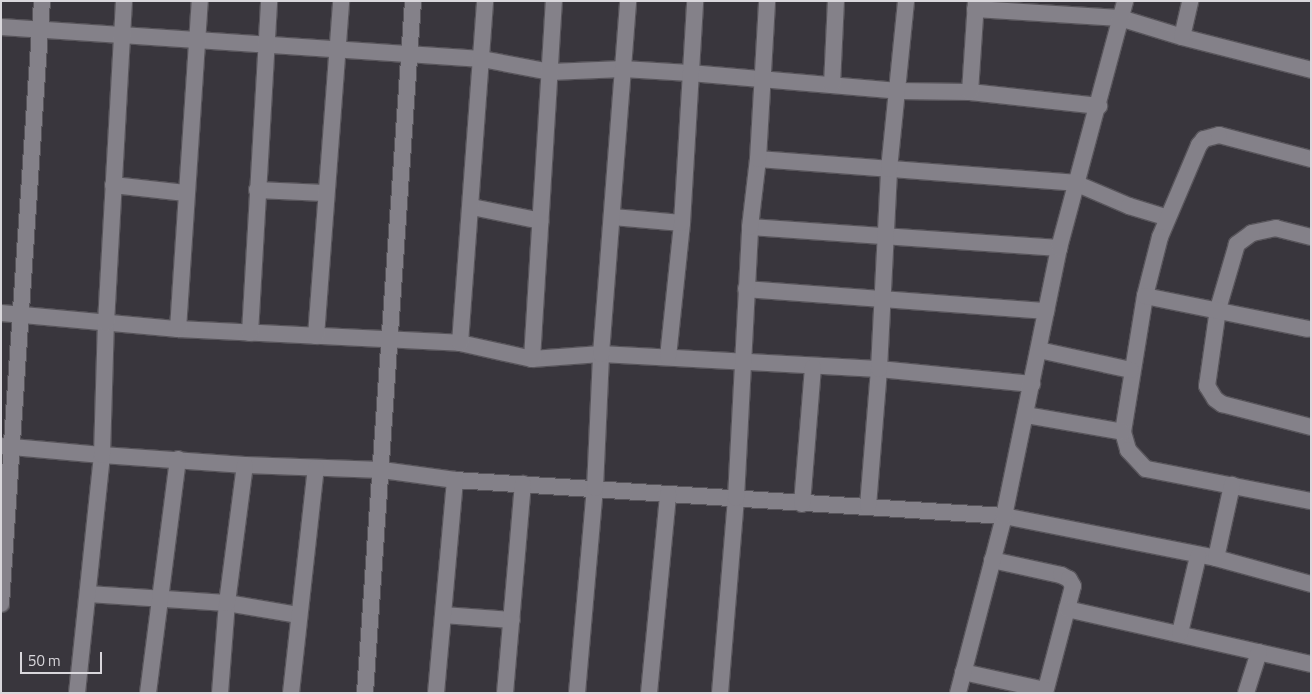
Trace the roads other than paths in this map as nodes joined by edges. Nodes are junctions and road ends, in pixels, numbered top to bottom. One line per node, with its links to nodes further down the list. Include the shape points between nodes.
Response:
1 (42, 1): 19 (street)
2 (124, 1): 20 (street)
3 (200, 1): 22 (street)
4 (269, 1): 23 (street)
5 (340, 1): 24 (street)
6 (413, 1): 25 (street)
7 (485, 1): 26 (street)
8 (554, 1): 29 (street)
9 (628, 1): 27 (street)
10 (695, 1): 30 (street)
11 (767, 1): 31 (street)
12 (836, 1): 32 (street)
13 (906, 1): 33 (street)
14 (1125, 1): 17 (street)
15 (1190, 1): 21 (street)
16 (975, 5): 17 (street); 34 (street)
17 (1120, 18): 21 (street); 35 (street)
18 (1, 27): 19 (street)
19 (40, 30): 20 (street); 59 (street)
20 (122, 36): 22 (street); 40 (street)
21 (1182, 37): 28 (street)
22 (199, 41): 23 (street); 42 (street)
23 (265, 46): 24 (street); 41 (street)
24 (337, 49): 25 (street); 43 (street)
25 (409, 55): 26 (street); 65 (street)
26 (482, 59): 29 (street); 44 (street)
27 (623, 70): 29 (street); 30 (street); 45 (street)
28 (1311, 70)
29 (550, 72): 47 (street)
30 (690, 73): 31 (street); 48 (street)
31 (763, 80): 32 (street); 36 (street)
32 (832, 85): 33 (street)
33 (898, 91): 34 (street); 38 (street)
34 (970, 92): 35 (street)
35 (1099, 106): 39 (street)
36 (758, 159): 38 (street); 49 (street)
37 (1311, 159): 46 (street, via 1219,135 1204,139)
38 (890, 168): 39 (street); 50 (street)
39 (1076, 183): 46 (street, via 1129,206); 52 (street)
40 (113, 185): 42 (street); 60 (street)
41 (256, 190): 43 (street); 63 (street)
42 (186, 193): 61 (street)
43 (325, 193): 64 (street)
44 (472, 207): 47 (street); 66 (street)
45 (613, 217): 48 (street); 68 (street)
46 (1166, 217): 54 (street)
47 (541, 221): 70 (street)
48 (682, 223): 69 (street)
49 (750, 227): 50 (street); 53 (street)
50 (887, 235): 52 (street); 55 (street)
51 (1311, 237): 56 (street, via 1276,228 1260,230 1241,240 1237,244)
52 (1059, 248): 57 (street)
53 (746, 289): 55 (street); 71 (street)
54 (1145, 296): 56 (street); 74 (street)
55 (883, 298): 57 (street); 73 (street)
56 (1218, 309): 62 (street); 77 (street, via 1207,386 1215,399 1249,412)
57 (1046, 311): 67 (street)
58 (1, 313): 59 (street)
59 (20, 314): 60 (street); 79 (street)
60 (106, 324): 61 (street); 80 (street)
61 (178, 329): 63 (street)
62 (1310, 331)
63 (250, 333): 64 (street)
64 (316, 336): 65 (street)
65 (390, 339): 66 (street); 84 (street)
66 (460, 343): 70 (street)
67 (1039, 350): 74 (street); 75 (street)
68 (602, 354): 69 (street); 70 (street); 88 (street)
69 (668, 357): 71 (street)
70 (532, 359)
71 (742, 363): 72 (street); 90 (street)
72 (813, 367): 73 (street); 92 (street)
73 (879, 369): 75 (street); 93 (street)
74 (1131, 370): 78 (street)
75 (1032, 384): 76 (street)
76 (1026, 415): 78 (street); 94 (street)
77 (1311, 427)
78 (1123, 432): 87 (street, via 1128,450 1146,469)
79 (7, 446): 80 (street); 102 (street)
80 (102, 456): 81 (street); 99 (street)
81 (178, 459): 82 (street); 100 (street)
82 (245, 465): 83 (street); 101 (street)
83 (316, 468): 84 (street); 104 (street)
84 (382, 470): 85 (street); 116 (street)
85 (455, 480): 86 (street); 105 (street)
86 (523, 484): 88 (street); 106 (street)
87 (1232, 485): 91 (street); 96 (street)
88 (596, 488): 89 (street); 119 (street)
89 (668, 494): 90 (street); 120 (street)
90 (736, 498): 92 (street); 121 (street)
91 (1311, 501)
92 (802, 504): 93 (street)
93 (868, 506): 94 (street)
94 (1004, 516): 95 (street); 97 (street)
95 (1198, 556): 96 (street); 107 (street)
96 (1216, 558): 98 (street)
97 (992, 560): 103 (street, via 1069,579 1073,586); 110 (street)
98 (1311, 584)
99 (88, 594): 100 (street); 112 (street)
100 (158, 598): 101 (street); 113 (street)
101 (227, 603): 104 (street); 114 (street)
102 (1, 604)
103 (1068, 609): 107 (street); 111 (street)
104 (299, 615): 115 (street)
105 (444, 615): 106 (street); 117 (street)
106 (512, 620): 118 (street)
107 (1180, 633): 108 (street)
108 (1259, 652): 109 (street); 123 (street)
109 (1311, 664)
110 (963, 672): 111 (street); 122 (street)
111 (1045, 692)
112 (77, 693)
113 (148, 693)
114 (220, 693)
115 (291, 693)
116 (366, 693)
117 (436, 693)
118 (505, 693)
119 (577, 693)
120 (649, 693)
121 (720, 693)
122 (958, 693)
123 (1246, 693)

